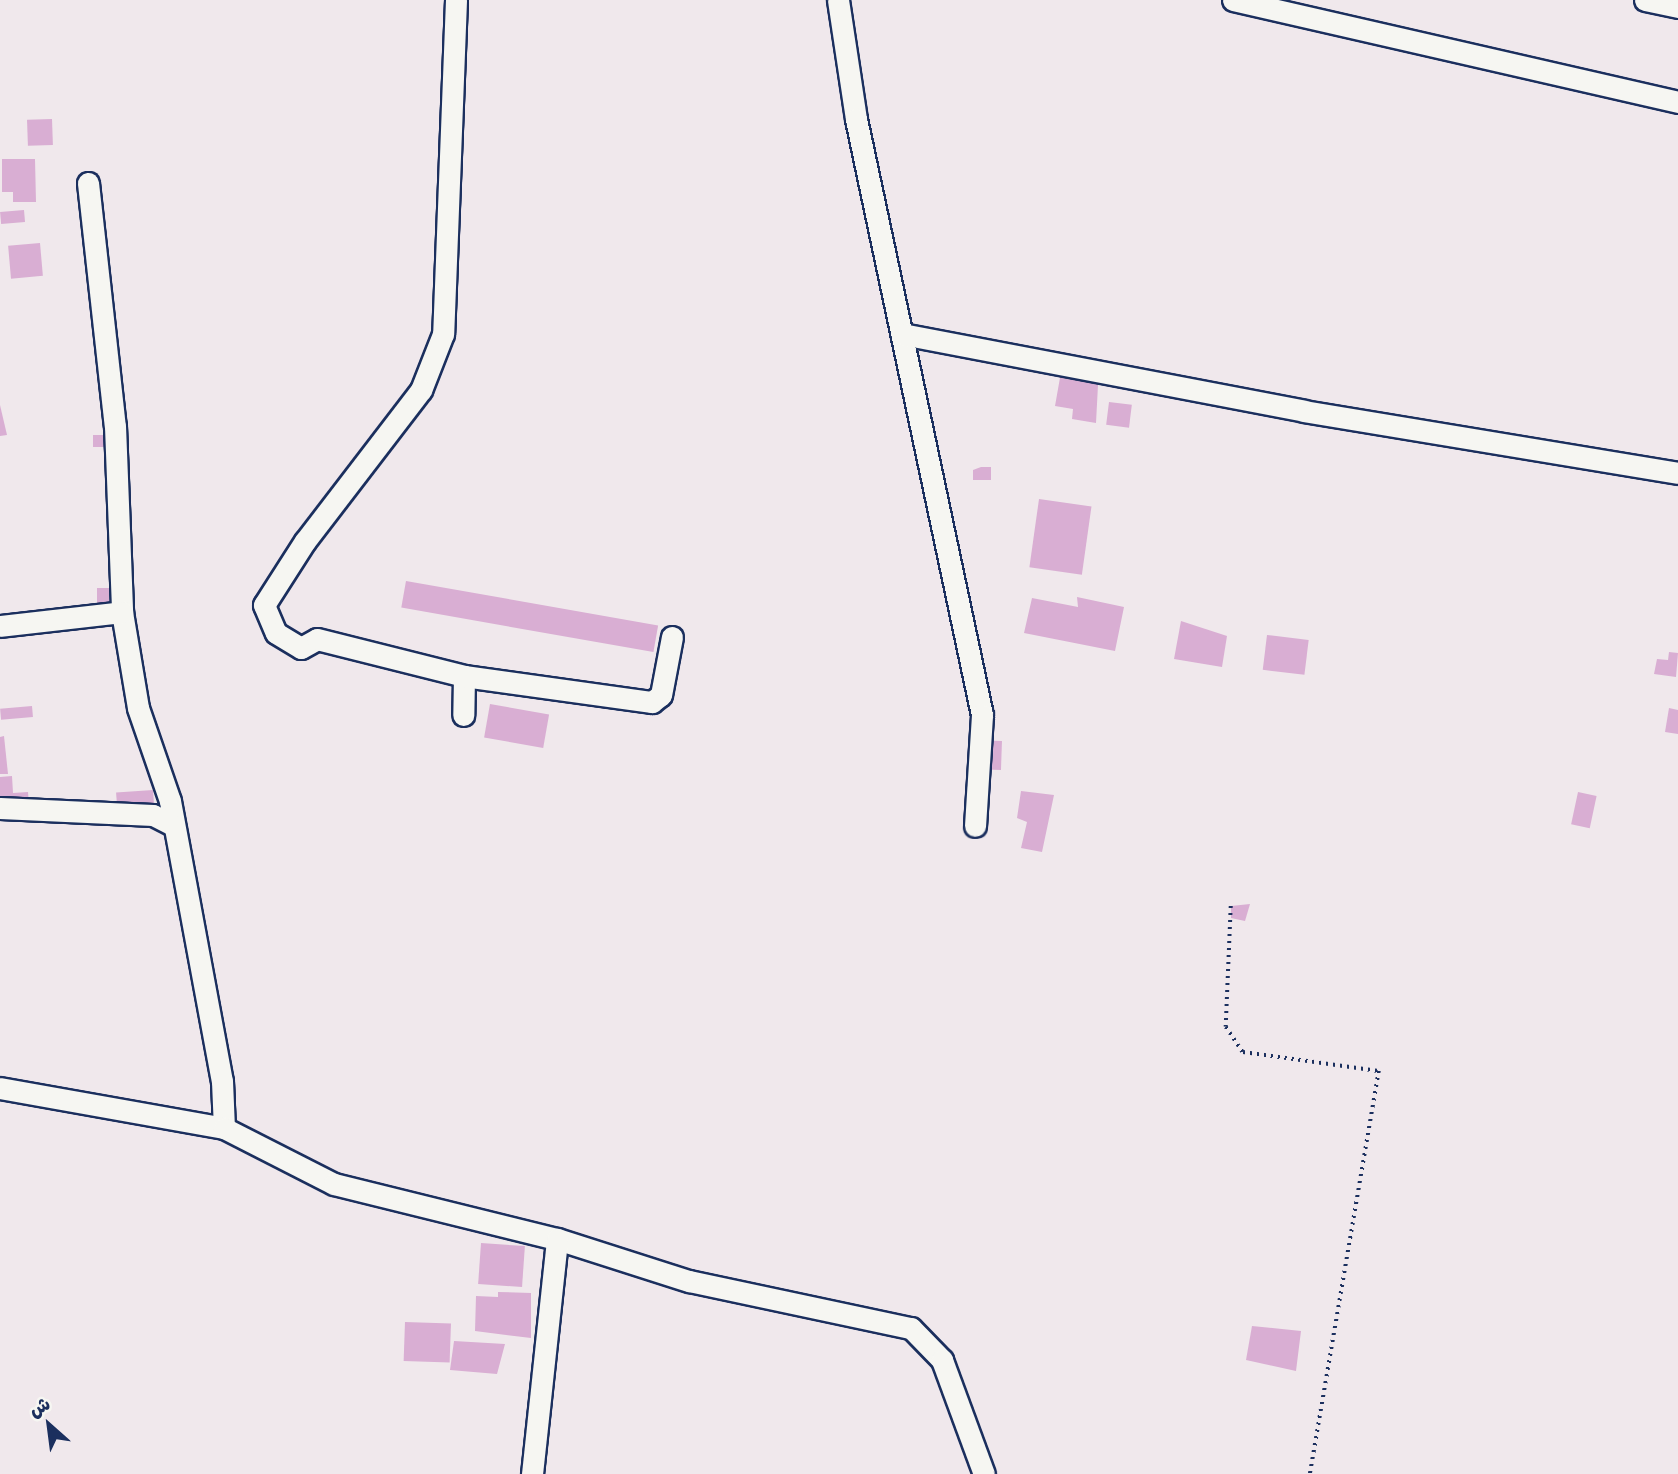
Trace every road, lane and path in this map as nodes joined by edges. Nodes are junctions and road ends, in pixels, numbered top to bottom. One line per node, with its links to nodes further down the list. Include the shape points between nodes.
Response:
1 (456, 0): 13 (street, via 443,334 421,390 305,541 264,605 285,641 301,648 317,639)
2 (838, 0): 8 (street, via 856,119)
3 (1233, 0): 6 (street)
4 (1645, 0): 5 (street)
5 (1678, 7)
6 (1678, 102)
7 (88, 183): 10 (street, via 115,426)
8 (902, 334): 9 (street, via 1304,411); 17 (street, via 982,715)
9 (1678, 473)
10 (122, 612): 11 (street); 16 (street, via 138,708)
11 (0, 626)
12 (672, 637): 13 (street, via 661,695 652,702)
13 (464, 676): 14 (street)
14 (463, 715)
15 (0, 808): 16 (street, via 153,815)
16 (173, 825): 20 (street, via 222,1081)
17 (975, 826)
18 (1231, 906): 24 (path, via 1226,1027 1243,1052 1380,1071)
19 (0, 1088): 20 (street)
20 (224, 1128): 21 (street, via 334,1184)
21 (558, 1239): 22 (street); 23 (street, via 689,1281 911,1328 942,1360)
22 (532, 1474)
23 (984, 1474)
24 (1310, 1474)

